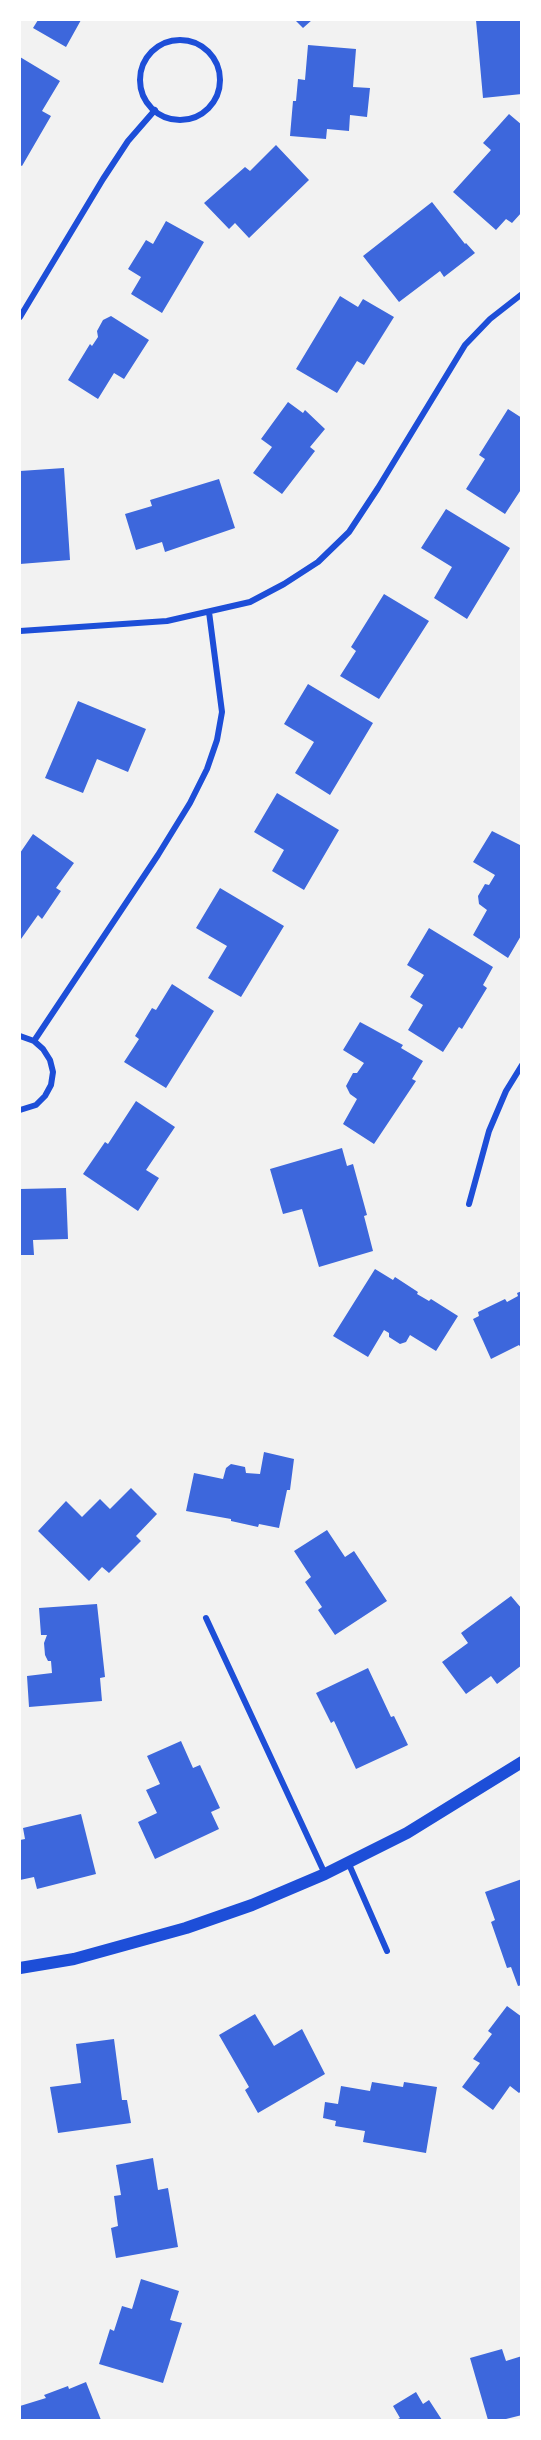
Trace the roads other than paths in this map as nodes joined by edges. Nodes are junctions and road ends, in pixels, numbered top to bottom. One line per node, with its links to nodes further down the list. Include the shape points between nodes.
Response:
1 (154, 110): 1 (street, via 141,88 144,63 151,52 173,40 199,44 209,52 220,76 214,101 205,111 179,120); 3 (street, via 103,179)
2 (522, 294): 4 (street, via 465,345 349,532 318,562 284,584 250,602)
3 (20, 317)
4 (209, 612): 5 (street, via 167,621); 7 (street, via 222,712 207,769 158,855)
5 (20, 631)
6 (20, 1036): 7 (street)
7 (34, 1041): 9 (street, via 50,1060 51,1085 36,1105)
8 (522, 1065): 10 (street, via 489,1131)
9 (20, 1110)
10 (469, 1204)
11 (206, 1618): 14 (street)
12 (522, 1762): 13 (main road, via 407,1833)
13 (348, 1862): 14 (main road); 15 (street)
14 (325, 1874): 16 (main road, via 186,1928 74,1959)
15 (387, 1950)
16 (20, 1968)

